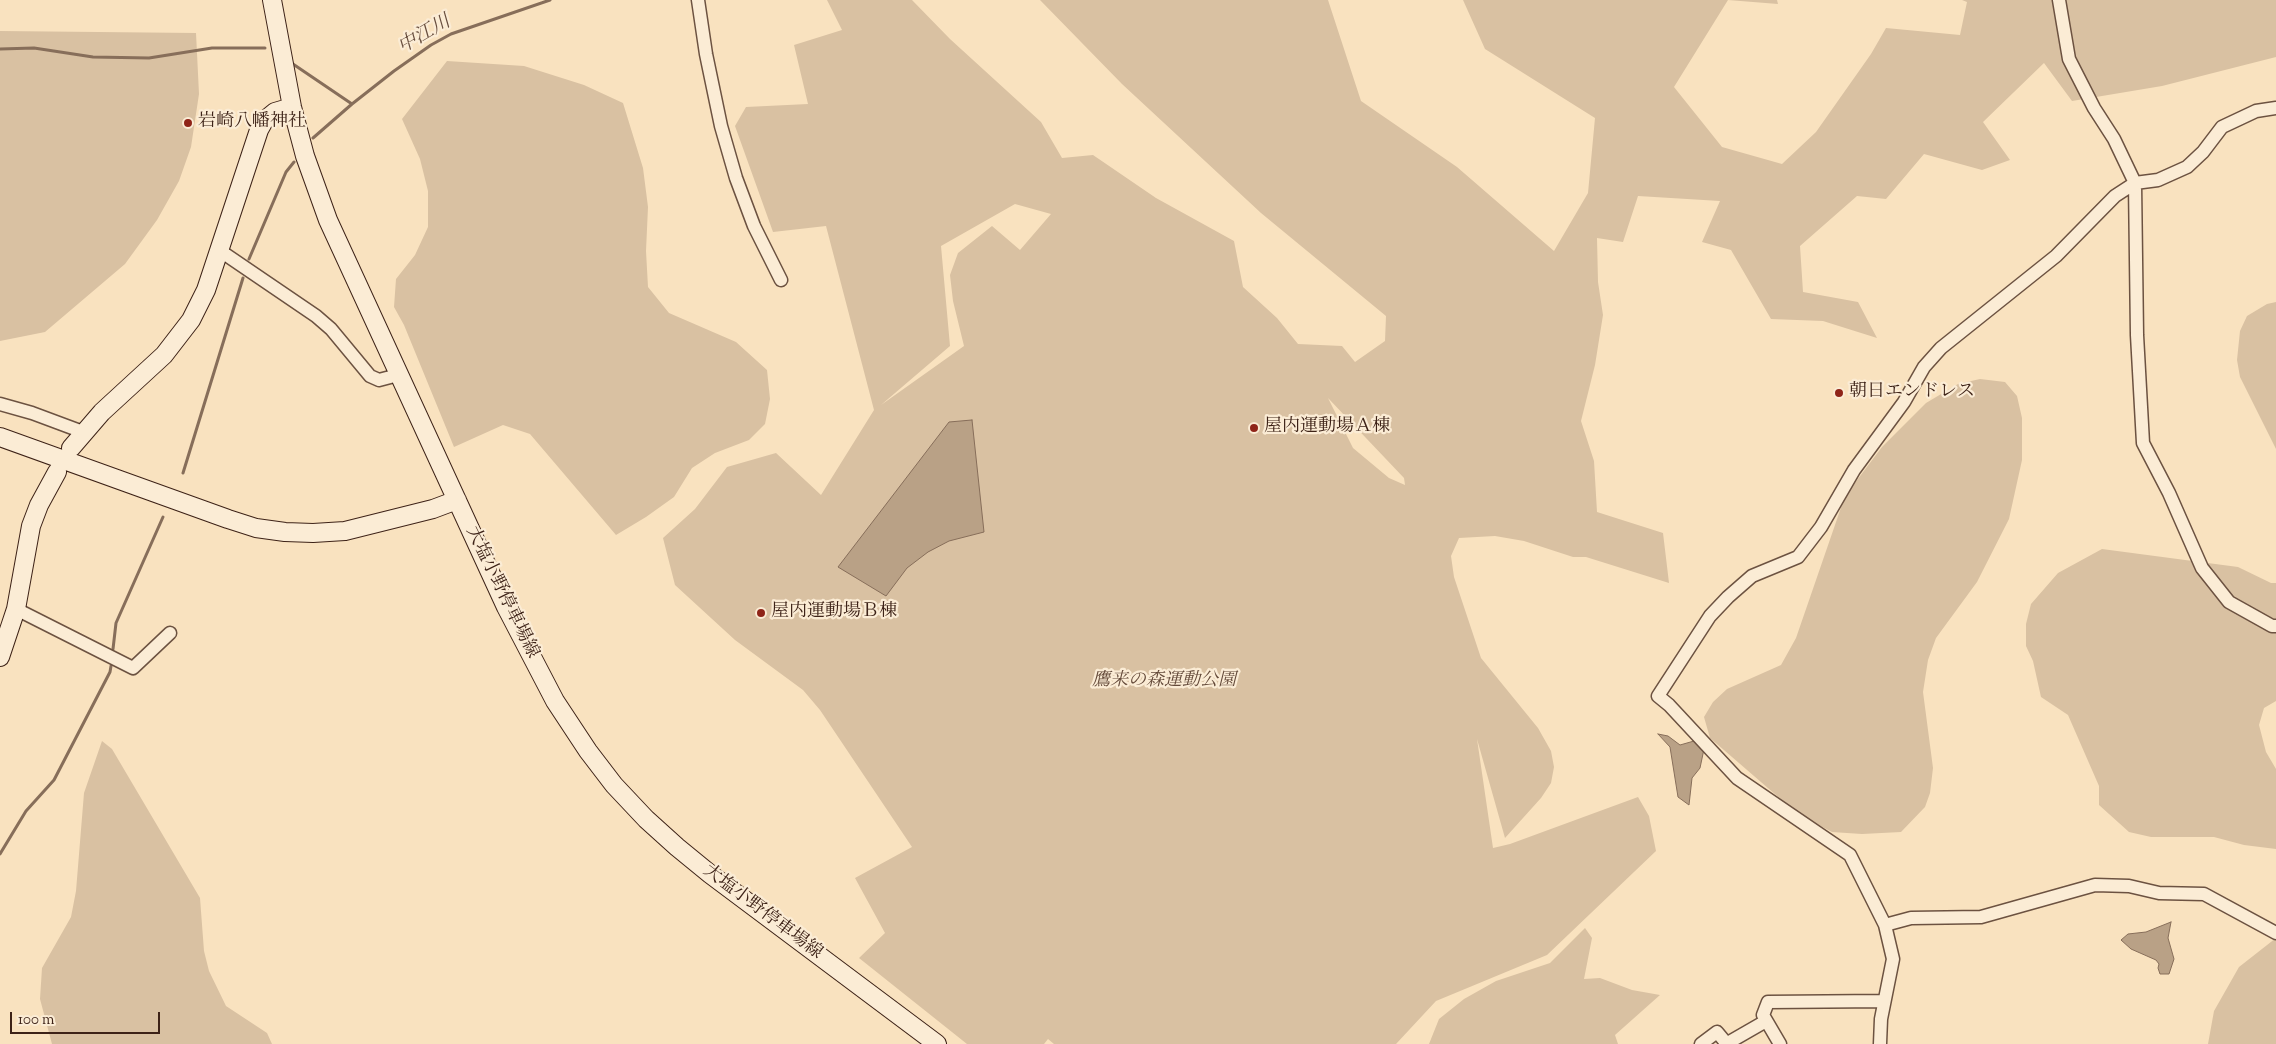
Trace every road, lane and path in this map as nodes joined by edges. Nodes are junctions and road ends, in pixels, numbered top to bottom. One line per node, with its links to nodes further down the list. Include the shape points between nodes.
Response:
1 (272, 0): 4 (main road, 大塩小野停車場線)
2 (698, 0): 8 (street, via 706,54 731,161 754,226)
3 (2059, 0): 6 (street, via 2069,59)
4 (292, 107): 7 (main road, via 275,112 259,130); 9 (main road, 大塩小野停車場線, via 328,220)
5 (2276, 108): 6 (street, via 2256,111 2222,128 2187,167 2158,180)
6 (2135, 183): 17 (street, via 2137,335 2143,443 2202,568 2230,602); 20 (street, via 2101,209 2056,256 1941,348 1924,367 1904,402 1854,470 1821,527 1798,557 1752,576 1728,597 1710,616 1658,696 1737,778 1850,855)
7 (219, 250): 9 (street, via 316,316 370,376 379,380); 11 (main road, via 206,290 179,338)
8 (781, 280)
9 (398, 375): 15 (main road, 大塩小野停車場線)
10 (0, 404): 11 (street, via 32,412)
11 (83, 432): 13 (main road)
12 (0, 437): 15 (main road, via 228,519 275,531 313,534 345,531)
13 (71, 448)
14 (57, 472): 16 (main road, via 31,526)
15 (457, 500): 24 (main road, 大塩小野停車場線, via 555,701 614,785 646,819 710,874)
16 (16, 608): 18 (street, via 133,668); 19 (main road)
17 (2276, 626)
18 (170, 633)
19 (0, 657)
20 (1884, 925): 21 (street, via 1919,918 1981,918 2095,885 2129,886 2159,893 2204,894); 22 (street, via 1893,959)
21 (2276, 932)
22 (1884, 1001): 23 (street, via 1768,1002 1763,1016); 28 (street)
23 (1766, 1021): 26 (street); 27 (street)
24 (936, 1044)
25 (1701, 1044): 26 (street, via 1717,1032)
26 (1726, 1044)
27 (1780, 1044)
28 (1880, 1044)

